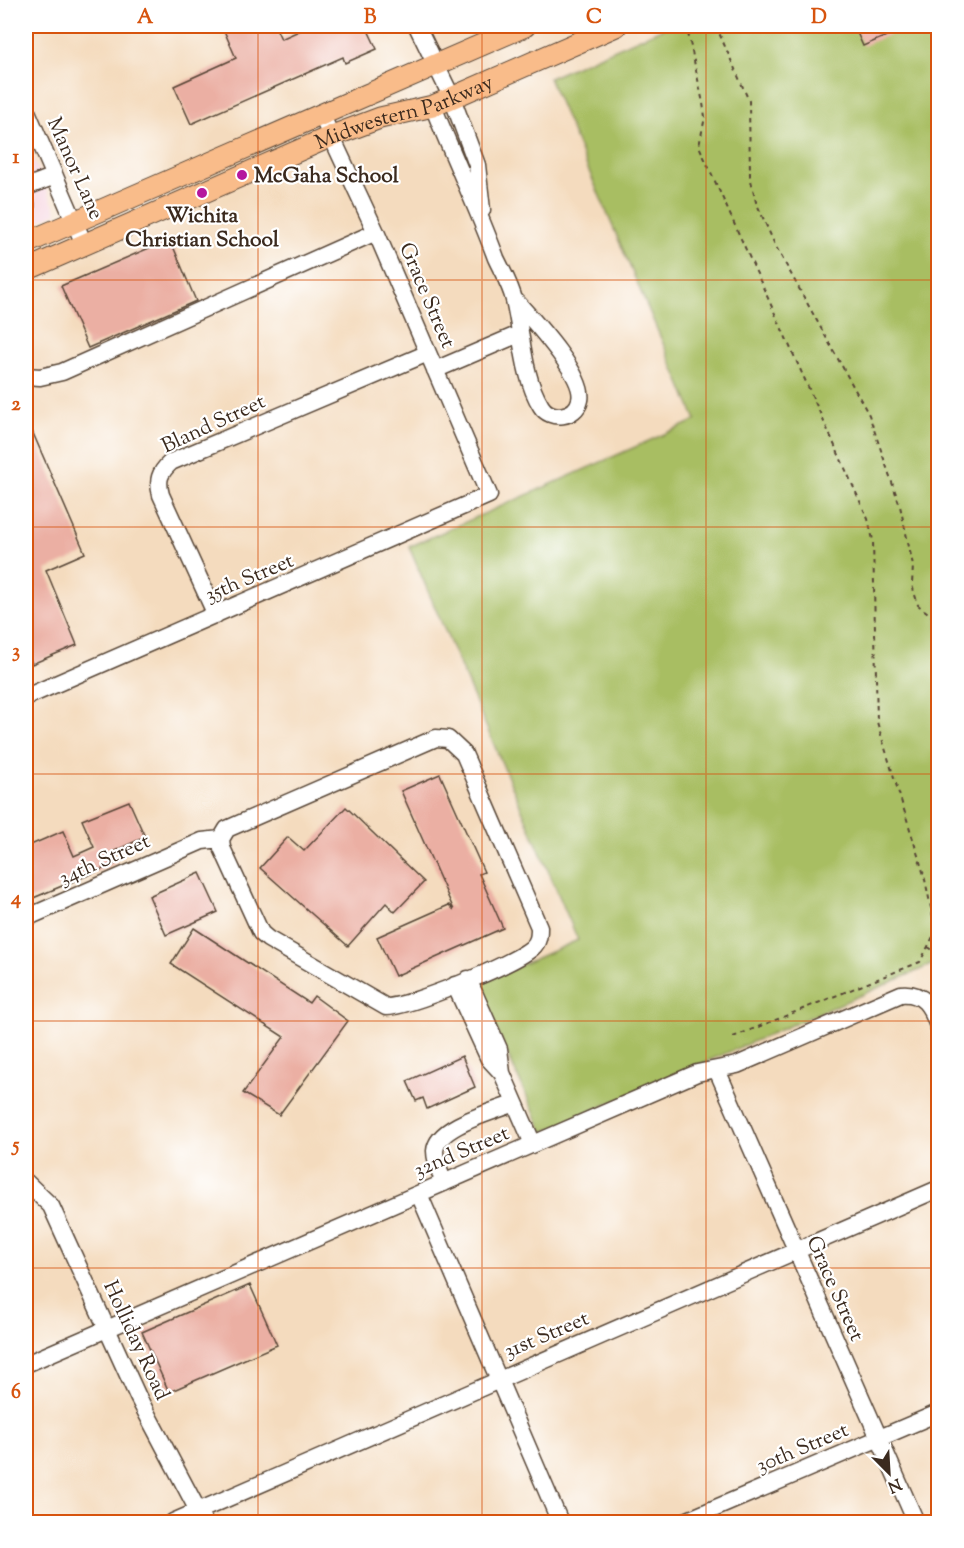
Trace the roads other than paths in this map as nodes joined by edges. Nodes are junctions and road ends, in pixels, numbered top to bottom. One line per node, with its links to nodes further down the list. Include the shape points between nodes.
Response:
1 (417, 26): 4 (street)
2 (525, 26): 4 (main road, Midwestern Parkway)
3 (616, 26): 5 (main road, Midwestern Parkway)
4 (435, 64): 5 (street); 7 (main road, Midwestern Parkway)
5 (442, 102): 8 (main road, Midwestern Parkway, via 380,118); 16 (street, via 483,223)
6 (26, 109): 9 (street, Manor Lane)
7 (321, 114): 8 (street, Grace Street); 11 (main road, Midwestern Parkway)
8 (332, 136): 12 (street, Grace Street); 14 (main road, Midwestern Parkway)
9 (55, 176): 10 (street); 11 (street, Manor Lane)
10 (26, 187)
11 (75, 222): 13 (main road, Midwestern Parkway); 14 (street, Manor Lane)
12 (376, 232): 18 (street, Grace Street); 20 (street, via 62,372)
13 (26, 243)
14 (84, 244): 15 (main road, Midwestern Parkway)
15 (26, 270)
16 (514, 298): 17 (street); 17 (street, via 554,344 579,387 580,400 574,411 563,416 550,415 542,408)
17 (519, 334): 19 (street)
18 (428, 353): 19 (street, Grace Street); 22 (street, Bland Street, via 171,462 163,469 157,481 161,495)
19 (435, 370): 21 (street, Grace Street)
20 (26, 376)
21 (489, 495): 22 (street, 35th Street)
22 (216, 615): 23 (street, 35th Street)
23 (26, 697)
24 (221, 839): 25 (street, 34th Street, via 202,841); 26 (street, via 257,926 268,939 386,1007 405,1005); 26 (street, via 227,829 425,741 448,739 464,754 539,937 534,946)
25 (26, 918)
26 (462, 982): 29 (street, via 500,1049 502,1073)
27 (939, 1026): 28 (street, 32nd Street, via 930,1007 918,996 901,994 753,1059)
28 (717, 1070): 30 (street, 32nd Street, via 698,1073); 35 (street, Grace Street)
29 (515, 1103): 30 (street); 32 (street, via 450,1129 441,1137 435,1149)
30 (533, 1144): 32 (street, 32nd Street)
31 (26, 1182): 36 (street, Holliday Road, via 51,1206)
32 (444, 1183): 34 (street, 32nd Street)
33 (939, 1189): 35 (street, 31st Street)
34 (419, 1194): 36 (street, 32nd Street); 38 (street)
35 (795, 1251): 38 (street, 31st Street); 40 (street, Grace Street)
36 (106, 1329): 37 (street, 32nd Street); 41 (street, Holliday Road)
37 (26, 1365)
38 (498, 1380): 41 (street, 31st Street); 43 (street)
39 (939, 1413): 40 (street, 30th Street)
40 (878, 1438): 44 (street, 30th Street); 45 (street, Grace Street)
41 (201, 1517): 42 (street, 31st Street)
42 (173, 1522)
43 (560, 1522)
44 (683, 1522)
45 (915, 1522)

